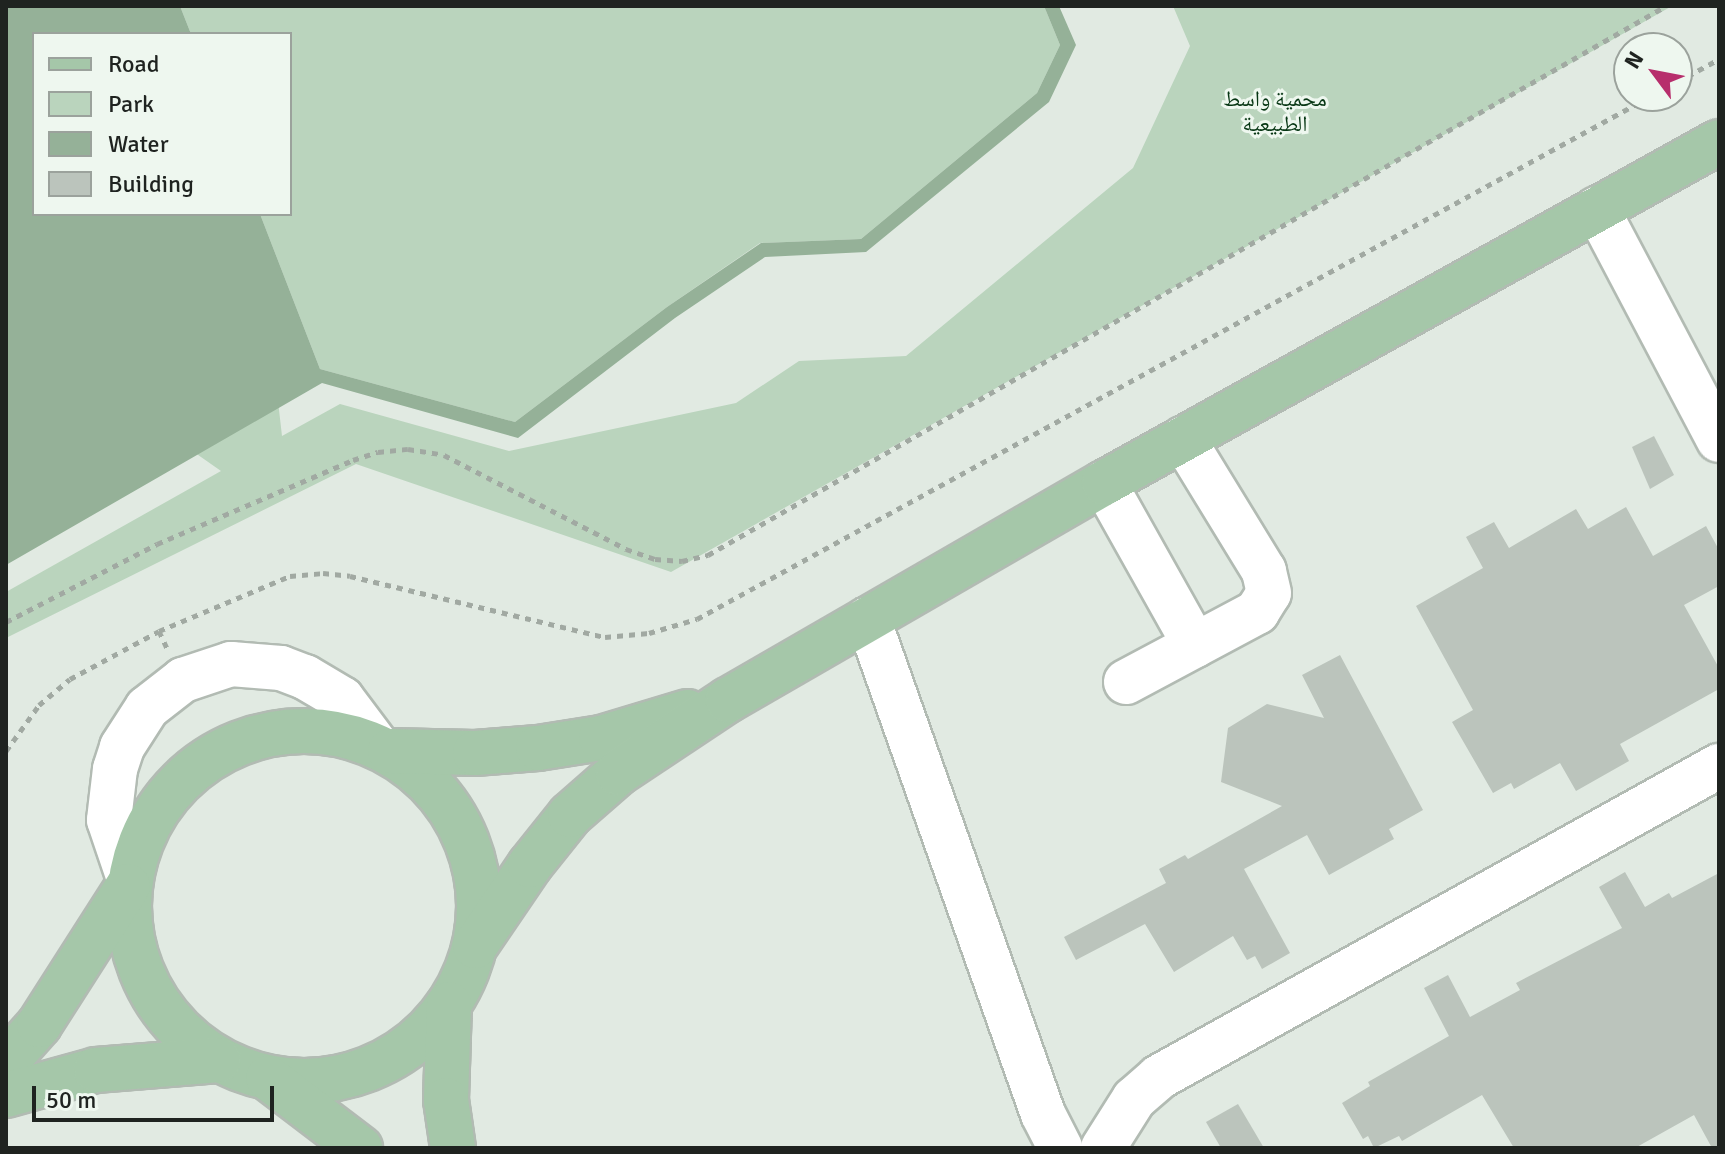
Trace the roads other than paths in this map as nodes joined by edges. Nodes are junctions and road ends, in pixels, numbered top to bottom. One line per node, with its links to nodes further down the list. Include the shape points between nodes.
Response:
1 (1719, 142): 2 (main road)
2 (1597, 209): 3 (main road); 4 (street)
3 (1183, 439): 5 (main road); 7 (street, via 1270,586 1263,607)
4 (1719, 440)
5 (1104, 483): 6 (main road); 7 (street)
6 (868, 619): 9 (main road); 21 (street, via 1043,1114)
7 (1195, 645): 8 (street)
8 (1126, 682)
9 (728, 700): 10 (main road, via 569,743 475,753); 13 (main road, via 618,773 570,815)
10 (382, 747): 12 (main road, via 307,730 271,734 205,762 178,784 156,813 138,845); 12 (street, via 342,699 281,668 231,664 183,680 164,692 133,726 115,769 109,820); 13 (main road, via 427,778 455,814 473,855 480,900)
11 (1719, 766): 22 (street, via 1159,1077 1134,1099)
12 (129, 883): 15 (main road, via 130,932 140,970 184,1035); 16 (main road, via 39,1025)
13 (475, 946): 14 (main road)
14 (449, 1004): 17 (main road, via 422,1035 388,1060 349,1075 309,1081); 20 (main road, via 446,1100)
15 (219, 1060): 17 (main road); 18 (main road, via 96,1070)
16 (6, 1062)
17 (268, 1078): 19 (main road)
18 (6, 1095)
19 (360, 1148)
20 (453, 1148)
21 (1060, 1148)
22 (1103, 1148)

